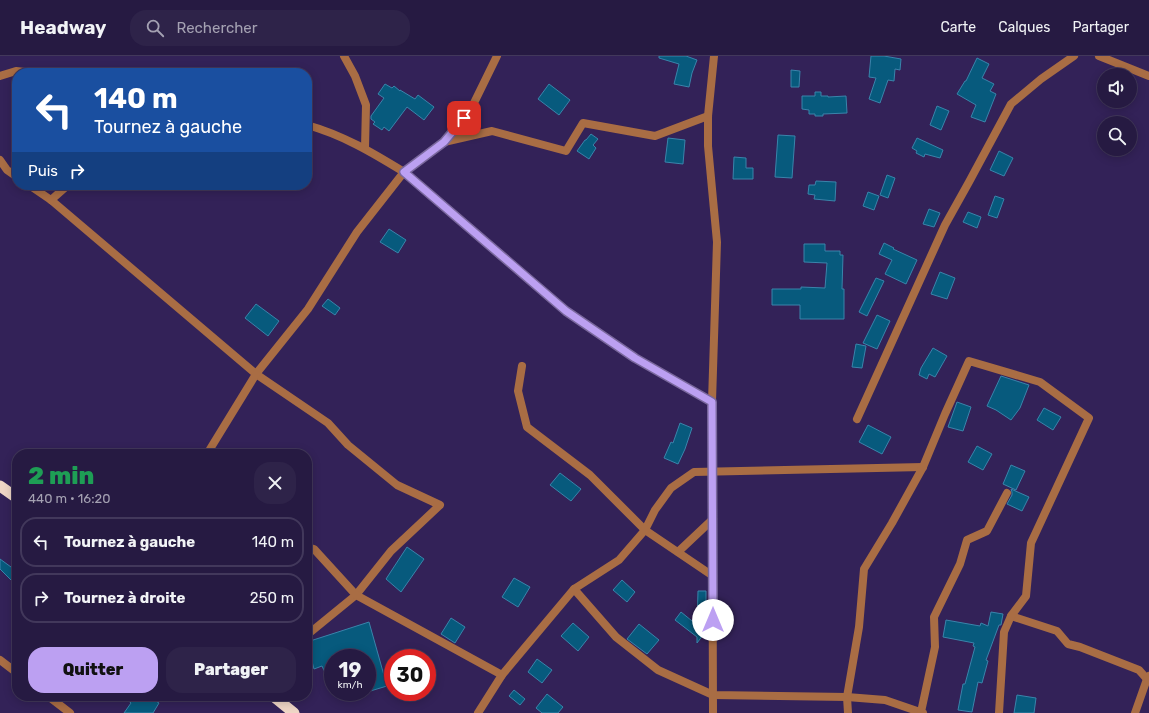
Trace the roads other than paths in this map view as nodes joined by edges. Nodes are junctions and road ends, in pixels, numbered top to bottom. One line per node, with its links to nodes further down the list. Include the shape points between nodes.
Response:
1 (344, 56): 12 (street, via 366,105)
2 (497, 56): 11 (street, via 473,105)
3 (714, 56): 9 (street)
4 (1074, 56): 22 (street, via 1041,78 1011,104 945,225)
5 (1099, 56): 8 (street)
6 (12, 72): 7 (street)
7 (0, 76)
8 (1149, 76)
9 (708, 116): 11 (street, via 655,136 583,123 566,151 492,131); 21 (street, via 708,146 717,242)
10 (312, 127): 12 (street)
11 (444, 142): 14 (street)
12 (365, 148): 14 (street)
13 (0, 160): 15 (street)
14 (404, 172): 20 (street, via 358,232 308,309); 21 (street, via 566,311 635,358)
15 (12, 174)
16 (36, 190): 18 (street)
17 (62, 190): 18 (street)
18 (51, 200): 20 (street)
19 (522, 366): 30 (street, via 518,391 527,427 590,475)
20 (256, 374): 23 (street); 35 (street, via 328,423 348,445 397,485 440,505 391,551)
21 (712, 402): 25 (street)
22 (857, 419)
23 (210, 449)
24 (923, 467): 25 (street); 36 (street, via 970,361 1040,382 1090,418 1032,543 1026,596); 43 (street, via 864,569 859,627)
25 (713, 472): 29 (street); 30 (street, via 694,472 671,488 655,510)
26 (0, 486): 28 (highway)
27 (1007, 493): 46 (street, via 987,530 966,540 960,564 934,617 935,647)
28 (12, 494)
29 (713, 519): 32 (street); 33 (street)
30 (645, 530): 32 (street); 34 (street, via 619,560)
31 (312, 548): 35 (street)
32 (678, 552): 33 (street)
33 (713, 576): 42 (street)
34 (574, 589): 40 (street); 42 (street, via 616,637 658,670)
35 (356, 595): 37 (street); 40 (street)
36 (1012, 616): 41 (street, via 1057,631 1068,644 1139,670); 52 (street, via 1004,632)
37 (312, 632)
38 (0, 660): 39 (street)
39 (12, 669)
40 (502, 675): 49 (street)
41 (1148, 678): 53 (street)
42 (713, 695): 43 (street); 50 (street)
43 (847, 697): 46 (street, via 885,700); 51 (street)
44 (54, 701): 47 (street)
45 (279, 701): 48 (highway)
46 (922, 712)
47 (70, 713)
48 (294, 713)
49 (478, 713)
50 (713, 713)
51 (848, 713)
52 (999, 713)
53 (1135, 713)

